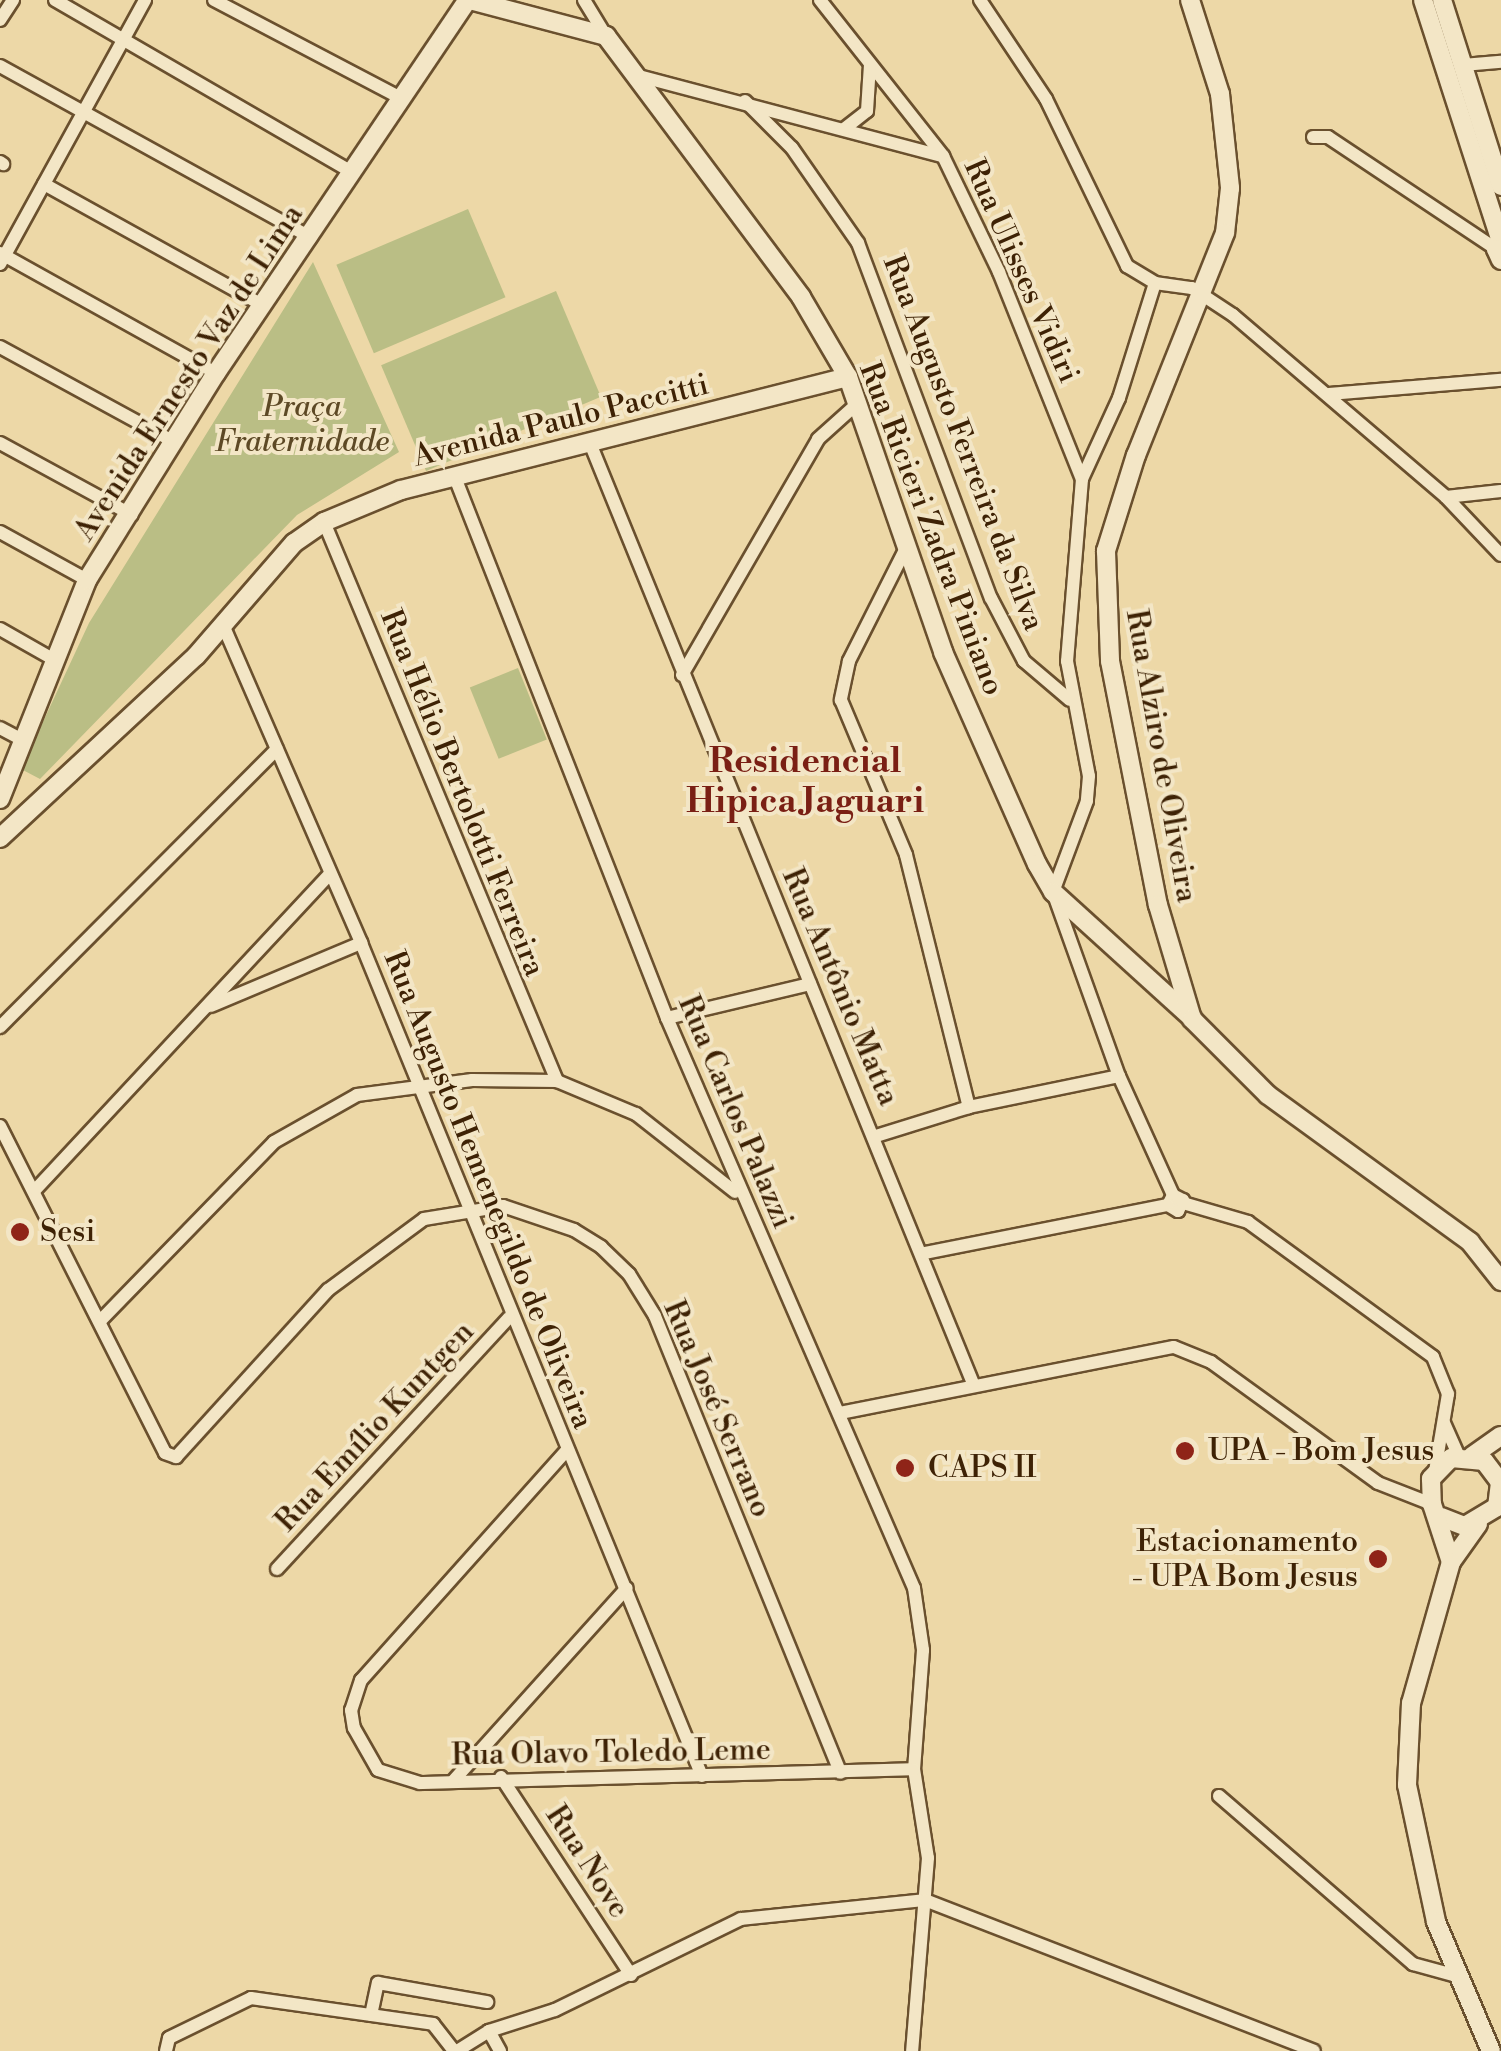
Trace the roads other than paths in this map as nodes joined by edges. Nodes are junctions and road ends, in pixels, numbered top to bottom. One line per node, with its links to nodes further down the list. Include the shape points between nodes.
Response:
1 (13, 0): 12 (street)
2 (54, 0): 14 (street)
3 (145, 0): 14 (street)
4 (214, 0): 20 (street)
5 (469, 0): 13 (street); 20 (street, Avenida Ernesto Vaz de Lima)
6 (584, 0): 13 (street, Rua Ricieri Zadra Piniano)
7 (820, 0): 15 (street, Rua Ulisses Vidiri)
8 (980, 0): 33 (street, via 1046,99 1116,250 1136,274)
9 (1190, 0): 34 (street, Rua Alziro de Oliveira, via 1220,94 1230,188 1220,258)
10 (1423, 0): 31 (street)
11 (1442, 0): 17 (street)
12 (0, 20)
13 (606, 36): 19 (street, Rua Ricieri Zadra Piniano)
14 (123, 40): 22 (street); 27 (street)
15 (870, 62): 23 (street, via 867,110); 25 (street, Rua Ulisses Vidiri)
16 (1501, 62): 17 (street)
17 (1463, 65): 26 (street)
18 (0, 66): 22 (street)
19 (635, 75): 21 (street); 38 (street, Rua Ricieri Zadra Piniano, via 800,298)
20 (399, 97): 27 (street, Avenida Ernesto Vaz de Lima)
21 (745, 101): 23 (street); 59 (street, Rua Augusto Ferreira da Silva, via 792,148 858,243 991,598 1024,661)
22 (84, 112): 28 (street); 30 (street)
23 (844, 130): 25 (street)
24 (1313, 137): 31 (street, via 1328,136)
25 (942, 156): 45 (street, Rua Ulisses Vidiri, via 999,272)
26 (1497, 158): 29 (street)
27 (352, 172): 30 (street, Avenida Ernesto Vaz de Lima)
28 (44, 184): 32 (street); 35 (street)
29 (1501, 186)
30 (310, 238): 35 (street, Avenida Ernesto Vaz de Lima)
31 (1499, 246)
32 (1, 257): 37 (street)
33 (1155, 283): 34 (street); 45 (street, via 1119,398)
34 (1205, 295): 40 (street); 72 (street, Rua Alziro de Oliveira, via 1113,515 1104,602 1155,890)
35 (262, 305): 37 (street, Avenida Ernesto Vaz de Lima)
36 (0, 347): 42 (street)
37 (216, 373): 42 (street, Avenida Ernesto Vaz de Lima)
38 (848, 377): 41 (street, Rua Ricieri Zadra Piniano); 43 (street, Avenida Paulo Paccitti)
39 (1501, 380): 40 (street)
40 (1329, 394): 48 (street)
41 (858, 403): 52 (street, Rua Ricieri Zadra Piniano); 58 (street, via 818,439)
42 (174, 442): 49 (street, Avenida Ernesto Vaz de Lima)
43 (590, 442): 46 (street, Avenida Paulo Paccitti); 58 (street, Rua Antônio Matta)
44 (0, 443): 49 (street)
45 (1082, 479): 59 (street, via 1072,567)
46 (456, 480): 50 (street, Avenida Paulo Paccitti, via 401,490); 71 (street, Rua Carlos Palazzi)
47 (1501, 491): 48 (street)
48 (1446, 497): 53 (street)
49 (132, 515): 54 (street, Avenida Ernesto Vaz de Lima)
50 (324, 522): 55 (street, Avenida Paulo Paccitti, via 294,543); 75 (street, Rua Hélio Bertolotti Ferreira)
51 (0, 532): 54 (street)
52 (906, 548): 67 (street, Rua Ricieri Zadra Piniano, via 943,652); 77 (street, via 849,661 841,700 906,855)
53 (1501, 555)
54 (86, 580): 57 (street, Avenida Ernesto Vaz de Lima)
55 (223, 625): 62 (street, Rua Augusto Hemenegildo de Oliveira); 64 (street, Avenida Paulo Paccitti)
56 (0, 630): 57 (street)
57 (51, 658): 61 (street, Avenida Ernesto Vaz de Lima)
58 (682, 674): 69 (street, Rua Antônio Matta)
59 (1070, 700): 67 (street, via 1089,750 1090,776)
60 (0, 728): 61 (street)
61 (24, 741): 63 (street, Avenida Ernesto Vaz de Lima)
62 (278, 749): 66 (street, Rua Augusto Hemenegildo de Oliveira); 73 (street)
63 (4, 793): 64 (street)
64 (40, 802): 65 (street, Avenida Paulo Paccitti)
65 (0, 838)
66 (330, 874): 68 (street, Rua Augusto Hemenegildo de Oliveira); 70 (street)
67 (1053, 892): 72 (street, Rua Ricieri Zadra Piniano); 74 (street)
68 (361, 943): 70 (street); 76 (street, Rua Augusto Hemenegildo de Oliveira)
69 (810, 984): 71 (street); 79 (street, Rua Antônio Matta)
70 (204, 1009): 80 (street)
71 (667, 1018): 83 (street, Rua Carlos Palazzi)
72 (1192, 1019): 85 (street, Rua Alziro de Oliveira, via 1268,1095 1470,1242)
73 (0, 1027)
74 (1119, 1076): 77 (street); 81 (street)
75 (557, 1081): 76 (street); 83 (street, via 636,1114 679,1142)
76 (418, 1085): 82 (street, Rua Augusto Hemenegildo de Oliveira); 87 (street, via 357,1095 274,1142)
77 (969, 1107): 79 (street)
78 (0, 1126): 80 (street)
79 (876, 1136): 84 (street, Rua Antônio Matta)
80 (36, 1189): 87 (street)
81 (1175, 1201): 84 (street); 90 (street, via 1248,1222 1433,1357 1447,1380)
82 (470, 1208): 86 (street, Rua Augusto Hemenegildo de Oliveira); 87 (street, Rua José Serrano, via 424,1219 373,1251 328,1290 176,1457 165,1453); 103 (street, Rua José Serrano, via 530,1211 574,1230 629,1274 654,1316)
83 (748, 1210): 89 (street, Rua Carlos Palazzi)
84 (925, 1253): 88 (street, Rua Antônio Matta)
85 (1501, 1281)
86 (509, 1318): 92 (street, Rua Augusto Hemenegildo de Oliveira); 100 (street, Rua Emílio Kuntgen)
87 (101, 1320)
88 (974, 1386): 89 (street); 96 (street, via 1164,1348 1188,1350 1378,1483)
89 (840, 1413): 102 (street, Rua Carlos Palazzi, via 922,1620)
90 (1444, 1421): 93 (street); 94 (street)
91 (1501, 1436): 93 (street)
92 (567, 1450): 101 (street, Rua Augusto Hemenegildo de Oliveira); 106 (street, Rua Olavo Toledo Leme, via 381,1650 351,1710 378,1770 404,1781)
93 (1465, 1456): 94 (street); 95 (street)
94 (1433, 1476): 96 (street); 97 (street)
95 (1500, 1480): 98 (street, via 1497,1507)
96 (1402, 1492): 97 (street)
97 (1436, 1510): 98 (street); 99 (street)
98 (1478, 1524): 99 (street)
99 (1451, 1562): 110 (street, via 1411,1702 1406,1744 1414,1838)
100 (277, 1569)
101 (626, 1588): 104 (street, Rua Augusto Hemenegildo de Oliveira); 106 (street)
102 (914, 1769): 103 (street, Rua Olavo Toledo Leme); 108 (street, Rua Carlos Palazzi, via 926,1842)
103 (841, 1773): 104 (street, Rua Olavo Toledo Leme)
104 (702, 1776): 105 (street, Rua Olavo Toledo Leme)
105 (500, 1777): 106 (street, Rua Olavo Toledo Leme); 109 (street, Rua Nove)
106 (454, 1780)
107 (1219, 1796): 110 (street, via 1413,1964)
108 (925, 1900): 109 (street, via 741,1919); 117 (street, Rua Carlos Palazzi); 118 (street)
109 (631, 1974): 113 (street, via 555,2010)
110 (1457, 1976): 119 (street)
111 (487, 2002): 112 (street, via 378,1982)
112 (372, 2015): 114 (street, via 251,1998 170,2038); 115 (street, via 433,2024)
113 (488, 2031): 115 (street); 116 (street)
114 (166, 2051)
115 (455, 2051)
116 (500, 2051)
117 (912, 2051)
118 (1314, 2051)
119 (1491, 2051)

